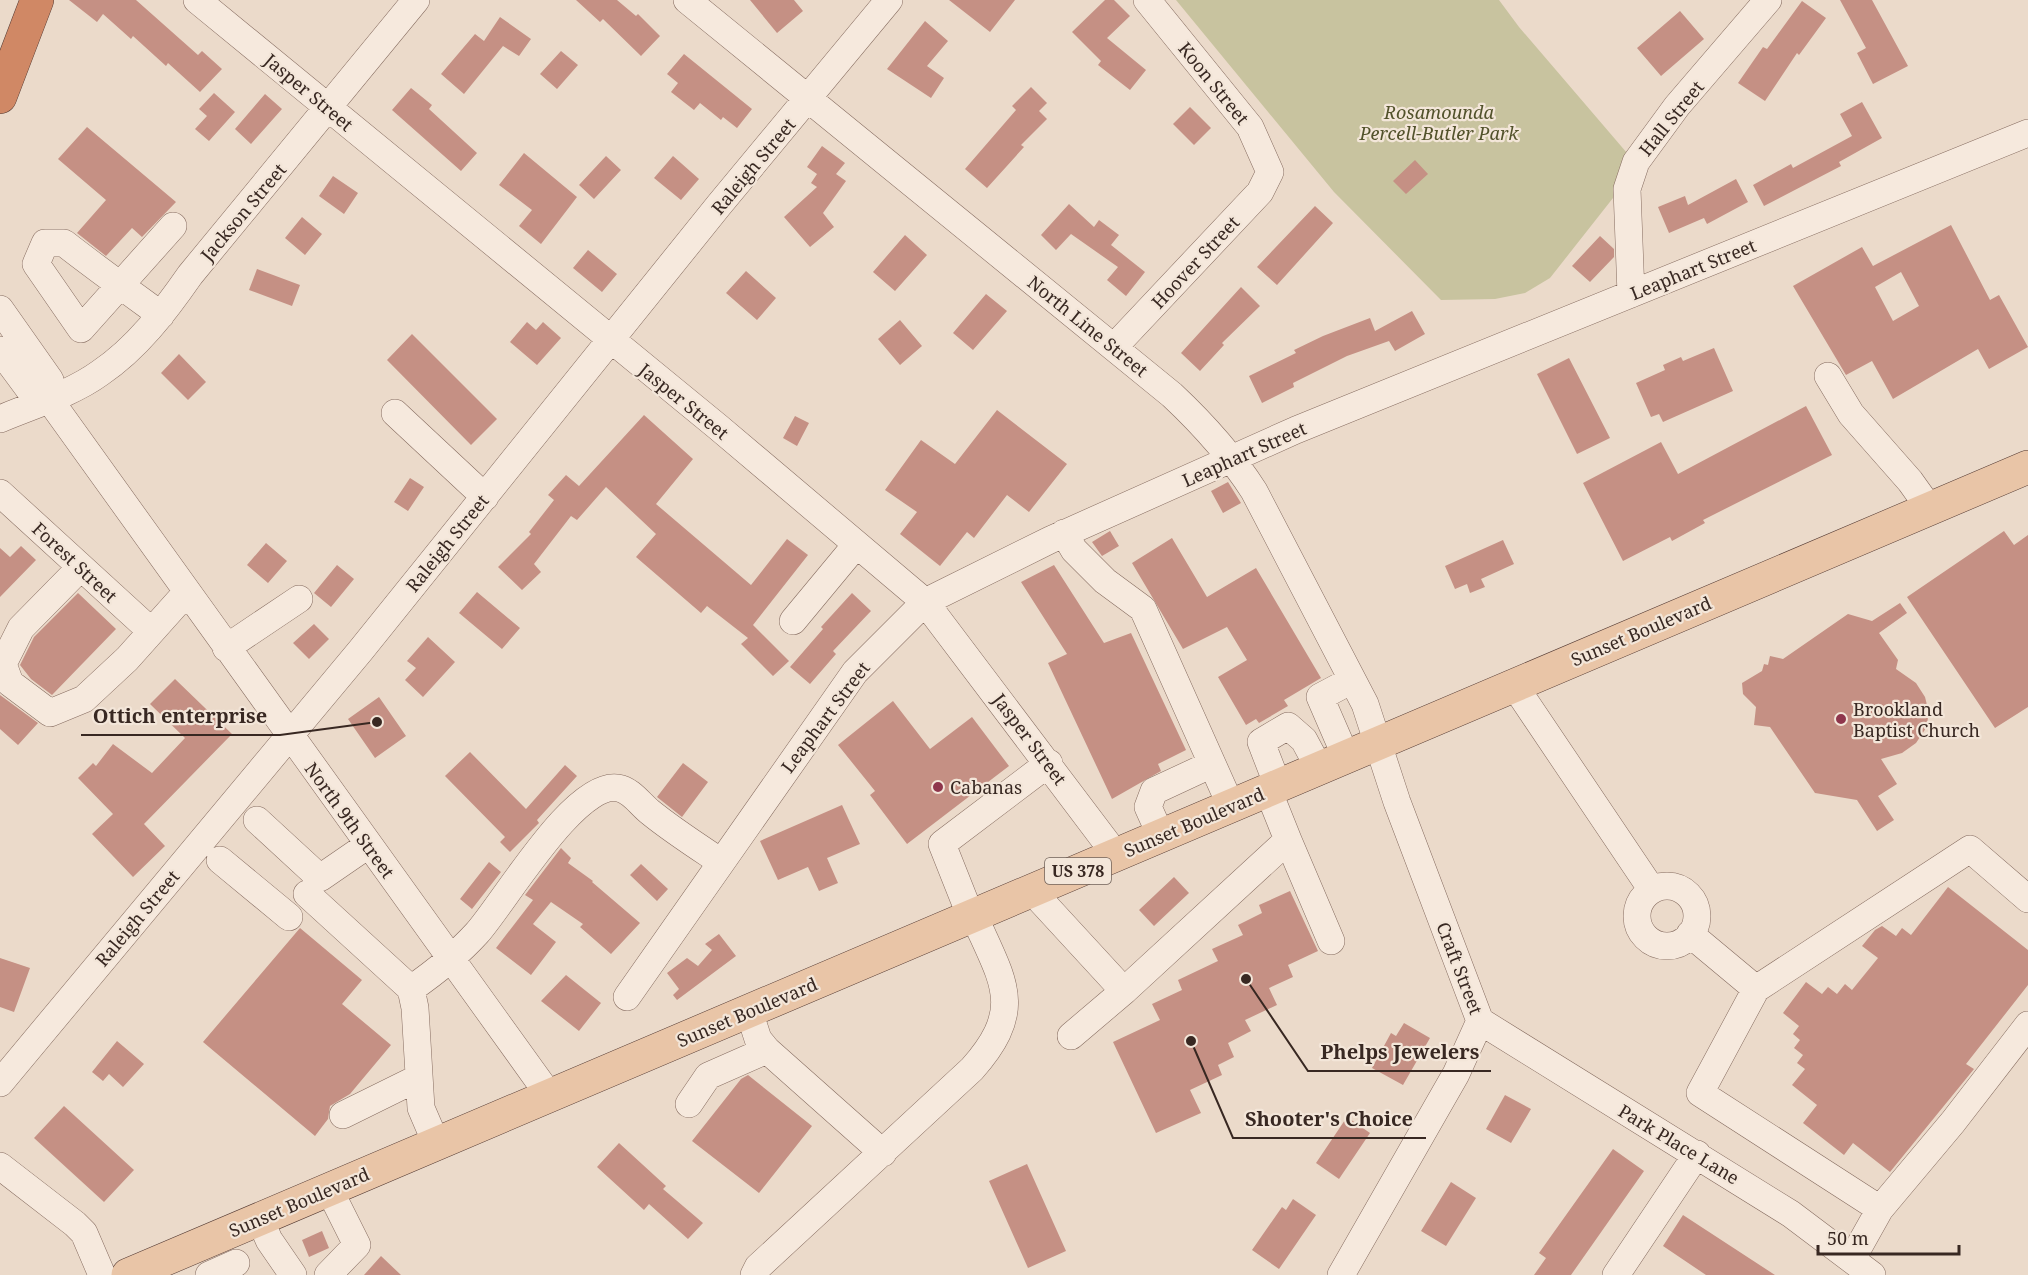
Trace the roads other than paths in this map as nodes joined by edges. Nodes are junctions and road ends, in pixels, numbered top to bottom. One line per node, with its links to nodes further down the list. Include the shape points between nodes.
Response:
1 (37, 0): 8 (highway)
2 (197, 0): 10 (street, Jasper Street)
3 (416, 0): 10 (street, Jackson Street)
4 (687, 0): 9 (street, North Line Street)
5 (890, 0): 9 (street, Raleigh Street)
6 (1147, 0): 12 (street, Koon Street, via 1250,127)
7 (1768, 0): 15 (street, Hall Street, via 1677,106 1636,162 1627,189)
8 (0, 97)
9 (809, 99): 18 (street, Raleigh Street); 19 (street, North Line Street)
10 (328, 108): 17 (street, Jackson Street); 18 (street, Jasper Street)
11 (2028, 133): 15 (street, Leaphart Street)
12 (1270, 172): 19 (street, Hoover Street, via 1260,192)
13 (173, 226): 14 (street)
14 (120, 285): 14 (street, via 81,329 36,264 45,243 64,243); 17 (street)
15 (1631, 294): 25 (street, Leaphart Street)
16 (0, 309): 22 (street, North 9th Street, via 50,380)
17 (161, 315): 22 (street, Jackson Street, via 100,374)
18 (611, 341): 28 (street, Raleigh Street); 31 (street, Jasper Street)
19 (1114, 347): 25 (street, North Line Street, via 1172,395)
20 (0, 350): 22 (street, North 9th Street, via 34,396)
21 (1828, 376): 29 (street, via 1851,414)
22 (49, 399): 24 (street, Jackson Street); 33 (street, North 9th Street)
23 (394, 413): 28 (street)
24 (0, 419)
25 (1234, 459): 30 (street, Leaphart Street); 39 (street, North Line Street)
26 (2028, 467): 29 (main road, Sunset Boulevard / US 378)
27 (0, 492): 32 (street, Forest Street)
28 (484, 497): 41 (street, Raleigh Street)
29 (1930, 509): 40 (main road, Sunset Boulevard / US 378)
30 (1064, 533): 35 (street, Leaphart Street); 45 (street, via 1074,550 1105,581 1143,609)
31 (856, 545): 35 (street, Jasper Street); 36 (street)
32 (80, 568): 37 (street, Forest Street); 37 (street, via 21,628 3,664 10,683 50,713 84,699)
33 (186, 593): 37 (street); 38 (street, North 9th Street)
34 (298, 599): 38 (street)
35 (925, 602): 43 (street, Jasper Street); 54 (street, Leaphart Street, via 855,672)
36 (793, 621)
37 (151, 631)
38 (226, 648): 41 (street, North 9th Street)
39 (1352, 680): 42 (street, North Line Street, via 1365,704); 44 (street, via 1320,697)
40 (1514, 685): 42 (main road, Sunset Boulevard / US 378); 56 (street)
41 (289, 736): 51 (street, North 9th Street); 73 (street, Raleigh Street)
42 (1377, 743): 44 (main road, Sunset Boulevard / US 378); 68 (street, Craft Street)
43 (1049, 763): 52 (street, Jasper Street); 59 (street, via 942,844)
44 (1332, 763): 46 (main road, Sunset Boulevard / US 378); 46 (street, via 1288,726 1261,742)
45 (1212, 764): 47 (street); 49 (street, via 1154,791 1148,807)
46 (1273, 788): 47 (main road, Sunset Boulevard / US 378); 50 (street)
47 (1231, 806): 49 (main road, Sunset Boulevard / US 378)
48 (257, 820): 55 (street)
49 (1161, 836): 52 (main road, Sunset Boulevard / US 378)
50 (1288, 840): 61 (street); 65 (street)
51 (368, 845): 55 (street); 62 (street, North 9th Street)
52 (1116, 855): 57 (main road, Sunset Boulevard / US 378)
53 (220, 860): 55 (street, via 283,925)
54 (721, 862): 62 (street, via 623,789 603,787 559,825 496,911); 66 (street, Leaphart Street)
55 (313, 886): 63 (street)
56 (1652, 890): 60 (street, via 1672,886 1690,896 1697,915); 60 (street, via 1638,913 1638,922 1647,937 1654,943 1673,945)
57 (1032, 891): 59 (main road, Sunset Boulevard / US 378); 65 (street)
58 (2028, 899): 64 (street, via 1970,849)
59 (972, 917): 67 (main road, Sunset Boulevard / US 378); 78 (street, via 1004,986 1006,1007 1001,1027 990,1049 972,1069)
60 (1690, 934): 64 (street)
61 (1331, 941)
62 (451, 959): 63 (street); 74 (street, North 9th Street)
63 (411, 989): 72 (street)
64 (1756, 989): 82 (street, via 1700,1093)
65 (1124, 991): 70 (street)
66 (627, 997)
67 (749, 1011): 71 (street, via 758,1039); 74 (main road, Sunset Boulevard / US 378)
68 (1480, 1021): 79 (street, Park Place Lane); 94 (street, Craft Street, via 1456,1074)
69 (2028, 1025): 82 (street)
70 (1071, 1036)
71 (767, 1050): 75 (street, via 708,1076); 78 (street)
72 (418, 1078): 76 (street); 77 (street, via 421,1108)
73 (0, 1083)
74 (549, 1095): 77 (main road, Sunset Boulevard / US 378)
75 (689, 1104)
76 (343, 1115)
77 (436, 1143): 81 (main road, Sunset Boulevard / US 378)
78 (883, 1153): 93 (street, via 758,1267)
79 (1697, 1154): 86 (street, Park Place Lane, via 1791,1214); 87 (street)
80 (0, 1166): 88 (street, via 84,1233)
81 (329, 1189): 83 (main road, Sunset Boulevard / US 378); 92 (street, via 357,1245)
82 (1880, 1209): 86 (street)
83 (260, 1219): 84 (main road, Sunset Boulevard / US 378); 91 (street)
84 (192, 1262): 89 (main road, Sunset Boulevard / US 378)
85 (236, 1263): 90 (street)
86 (1862, 1267)
87 (1622, 1273)
88 (102, 1275)
89 (128, 1275)
90 (209, 1275)
91 (293, 1275)
92 (328, 1275)
93 (754, 1275)
94 (1341, 1275)

